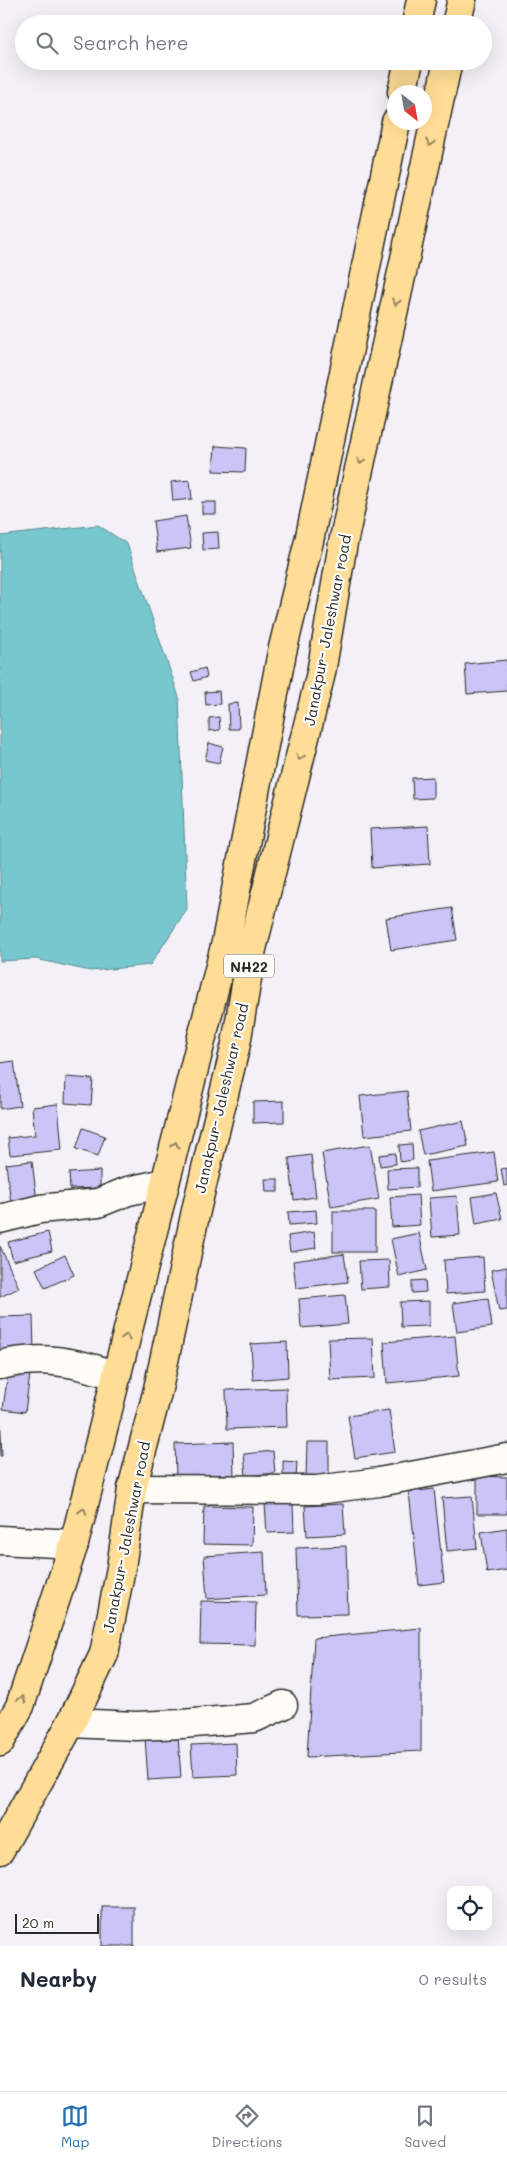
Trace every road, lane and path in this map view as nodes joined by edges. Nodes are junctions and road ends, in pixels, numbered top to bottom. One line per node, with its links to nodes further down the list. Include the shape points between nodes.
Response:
1 (421, 0): 3 (highway)
2 (462, 0): 4 (highway)
3 (418, 15)
4 (458, 15)
5 (406, 70): 7 (highway)
6 (446, 70): 14 (highway, Janakpur- Jaleshwar road / NH22, one-way to 14, via 343,543 321,674 252,949 236,1044)
7 (403, 85)
8 (394, 130): 9 (highway, NH22, one-way to 8, via 226,942 282,652 310,541)
9 (165, 1183): 10 (street, via 128,1191 98,1203 40,1209); 12 (highway, NH22, one-way to 9)
10 (0, 1219)
11 (0, 1365): 12 (street, via 37,1359 77,1363)
12 (117, 1376): 16 (highway, NH22, one-way to 12)
13 (507, 1458): 14 (street, via 317,1490)
14 (132, 1489): 18 (highway, Janakpur- Jaleshwar road / NH22, via 104,1654)
15 (0, 1540): 16 (street)
16 (74, 1544): 19 (highway, NH22, one-way to 16, via 20,1706)
17 (284, 1705): 18 (street, via 254,1718 136,1726)
18 (71, 1723): 20 (highway, Janakpur- Jaleshwar road / NH22)
19 (0, 1742)
20 (0, 1850)

